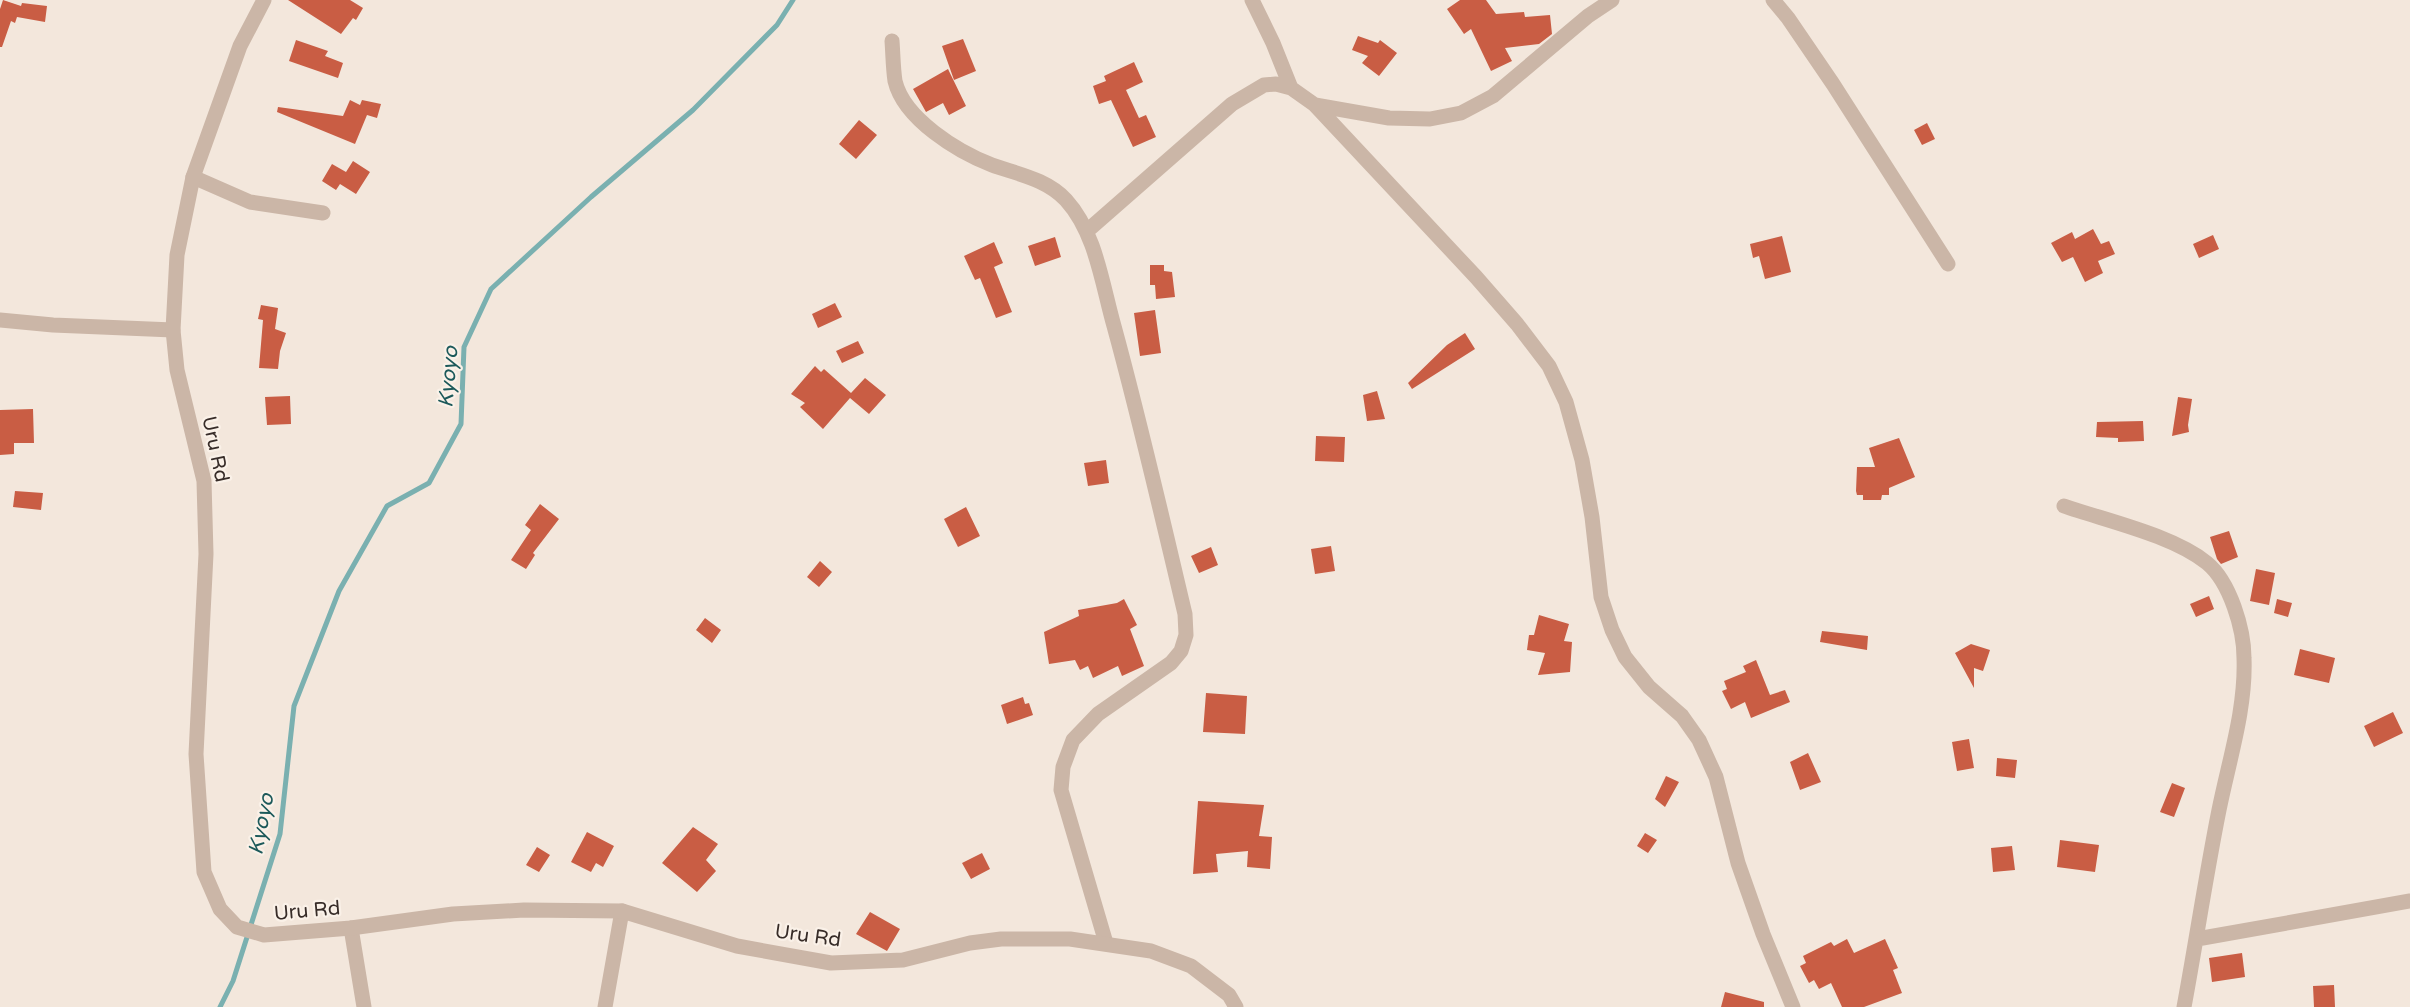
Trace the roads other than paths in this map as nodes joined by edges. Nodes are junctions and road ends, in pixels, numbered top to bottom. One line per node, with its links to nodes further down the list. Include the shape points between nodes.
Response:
1 (264, 0): 8 (street, Uru Rd, via 240,46)
2 (1252, 0): 6 (street)
3 (1612, 0): 7 (street, via 1493,96 1461,113 1430,119 1389,118)
4 (1773, 0): 11 (street, via 1827,75)
5 (892, 40): 10 (street, via 896,82 910,112 965,151 1046,186 1065,199)
6 (1291, 88): 7 (street); 10 (street, via 1264,85 1232,104)
7 (1315, 105): 23 (street, via 1476,277 1549,366 1566,402 1582,460 1601,597 1612,630 1625,657 1649,687 1682,716 1699,740 1716,777 1742,873)
8 (193, 177): 9 (street, via 250,202); 13 (street, Uru Rd, via 177,255)
9 (323, 213)
10 (1087, 231): 19 (street, via 1142,428 1185,614 1186,635 1181,651 1171,663 1098,714 1073,740 1063,767 1061,790)
11 (1948, 264)
12 (0, 320): 13 (street)
13 (173, 330): 17 (street, Uru Rd, via 177,370 204,481 206,554 196,754 204,872 220,909 237,927 264,935)
14 (2064, 506): 18 (street, via 2172,542 2208,564 2228,593 2238,618 2244,658 2240,715)
15 (2410, 901): 18 (street)
16 (622, 911): 17 (street, Uru Rd, via 453,914); 19 (street, Uru Rd, via 737,945 831,963 903,960 1002,939); 21 (street)
17 (351, 928): 20 (street)
18 (2197, 939): 24 (street)
19 (1106, 943): 22 (street, Uru Rd, via 1151,951 1191,966 1229,995)
20 (364, 1007)
21 (605, 1007)
22 (1236, 1007)
23 (1793, 1007)
24 (2184, 1007)

